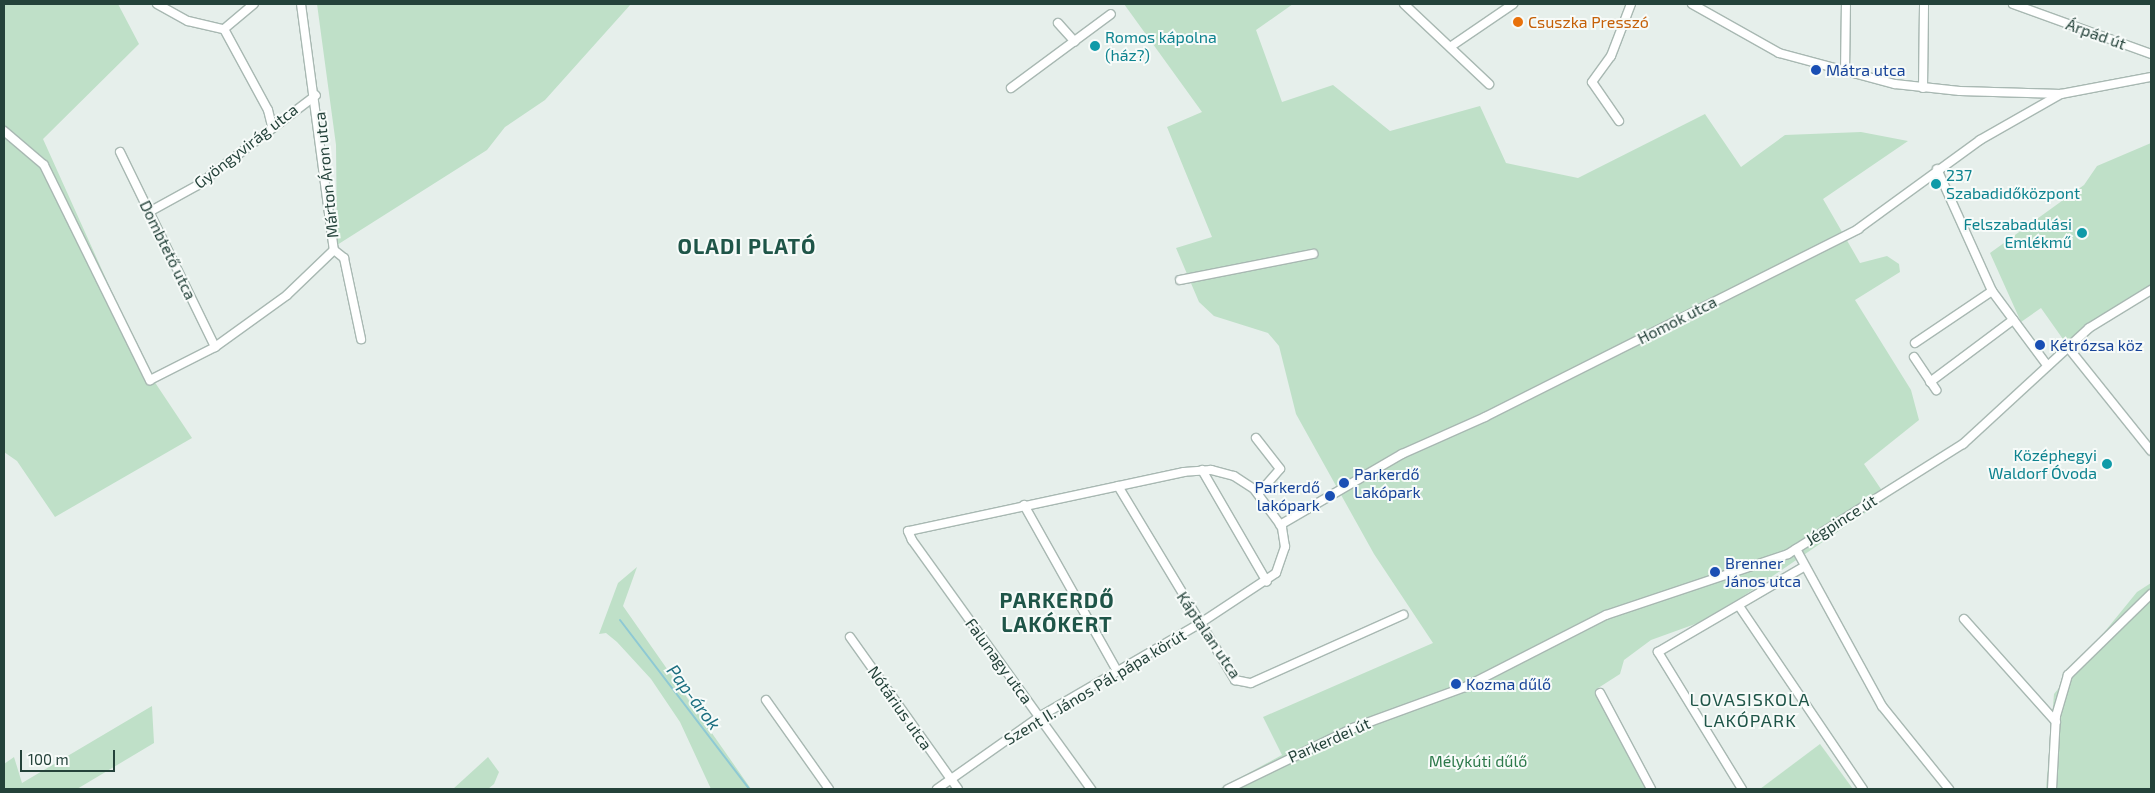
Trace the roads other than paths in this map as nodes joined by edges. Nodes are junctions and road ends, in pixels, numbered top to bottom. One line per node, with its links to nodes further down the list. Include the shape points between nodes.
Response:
1 (157, 4): 13 (street, via 188,21)
2 (254, 4): 13 (street)
3 (301, 4): 23 (street, Márton Áron utca)
4 (1404, 4): 15 (street)
5 (1513, 4): 15 (street)
6 (1631, 4): 24 (street, via 1611,56 1592,82)
7 (1692, 4): 17 (street, via 1766,48)
8 (1924, 4): 21 (street)
9 (2012, 4): 16 (street, Árpád út)
10 (1844, 5): 17 (street)
11 (1111, 14): 14 (street)
12 (1058, 23): 14 (street)
13 (224, 29): 25 (street, via 268,110)
14 (1075, 42): 20 (street)
15 (1453, 45): 19 (street)
16 (2151, 54)
17 (1845, 73): 21 (street)
18 (2151, 78): 22 (street)
19 (1489, 84)
20 (1011, 88)
21 (1923, 88): 22 (street)
22 (2060, 94): 28 (street, Homok utca)
23 (316, 95): 25 (street, Gyöngyvirág utca); 30 (street, Márton Áron utca)
24 (1619, 121)
25 (272, 126): 29 (street, Gyöngyvirág utca, via 204,181)
26 (4, 130): 39 (street, via 44,165 150,380)
27 (120, 152): 29 (street, Dombtető utca)
28 (1937, 169): 34 (street); 50 (street, Homok utca, via 1858,229 1485,417 1402,454)
29 (149, 212): 39 (street, Dombtető utca)
30 (334, 250): 36 (street, Márton Áron utca, via 344,258); 39 (street, via 287,295)
31 (1313, 254): 32 (street)
32 (1180, 280)
33 (2151, 290): 38 (street, Jégpince út, via 2089,328)
34 (1992, 291): 35 (street); 37 (street)
35 (2013, 320): 41 (street); 42 (street)
36 (361, 340)
37 (1915, 343)
38 (2068, 346): 41 (street, Jégpince út); 45 (street)
39 (215, 347)
40 (1914, 357): 42 (street)
41 (2046, 362): 52 (street, Jégpince út, via 1963,444)
42 (1930, 382): 43 (street)
43 (1936, 390)
44 (1256, 438): 48 (street, via 1280,469)
45 (2151, 451)
46 (1202, 470): 47 (street, Szent II. János Pál pápa körút); 48 (street, Szent II. János Pál pápa körút, via 1234,476); 54 (street)
47 (1118, 486): 49 (street, Szent II. János Pál pápa körút); 59 (street, Káptalan utca)
48 (1258, 494): 50 (street, Szent II. János Pál pápa körút)
49 (1024, 505): 51 (street, Szent II. János Pál pápa körút); 61 (street)
50 (1280, 525): 54 (street, Szent II. János Pál pápa körút, via 1284,556)
51 (908, 531): 65 (street, Falunagy utca)
52 (1796, 549): 53 (street); 64 (street, Jégpince út, via 1761,567 1606,615)
53 (1805, 566): 56 (street); 76 (street, via 1882,706)
54 (1267, 582): 59 (street, Szent II. János Pál pápa körút)
55 (2151, 594): 66 (street, via 2068,675)
56 (1739, 606): 74 (street, via 1658,652); 75 (street)
57 (1403, 615): 59 (street, Káptalan utca, via 1243,684 1235,680)
58 (1964, 619): 66 (street)
59 (1199, 624): 61 (street, Szent II. János Pál pápa körút)
60 (850, 637): 67 (street, Nótárius utca)
61 (1117, 672): 65 (street, Szent II. János Pál pápa körút)
62 (1600, 693): 73 (street)
63 (766, 700): 68 (street)
64 (1433, 700): 72 (street, Parkerdei út, via 1353,728)
65 (1039, 717): 67 (street, Szent II. János Pál pápa körút); 71 (street, Falunagy utca)
66 (2056, 722): 77 (street)
67 (951, 779): 69 (street, Szent II. János Pál pápa körút); 70 (street)
68 (829, 789)
69 (937, 789)
70 (958, 789)
71 (1091, 789)
72 (1228, 789)
73 (1652, 789)
74 (1742, 789)
75 (1863, 789)
76 (1949, 789)
77 (2052, 789)

